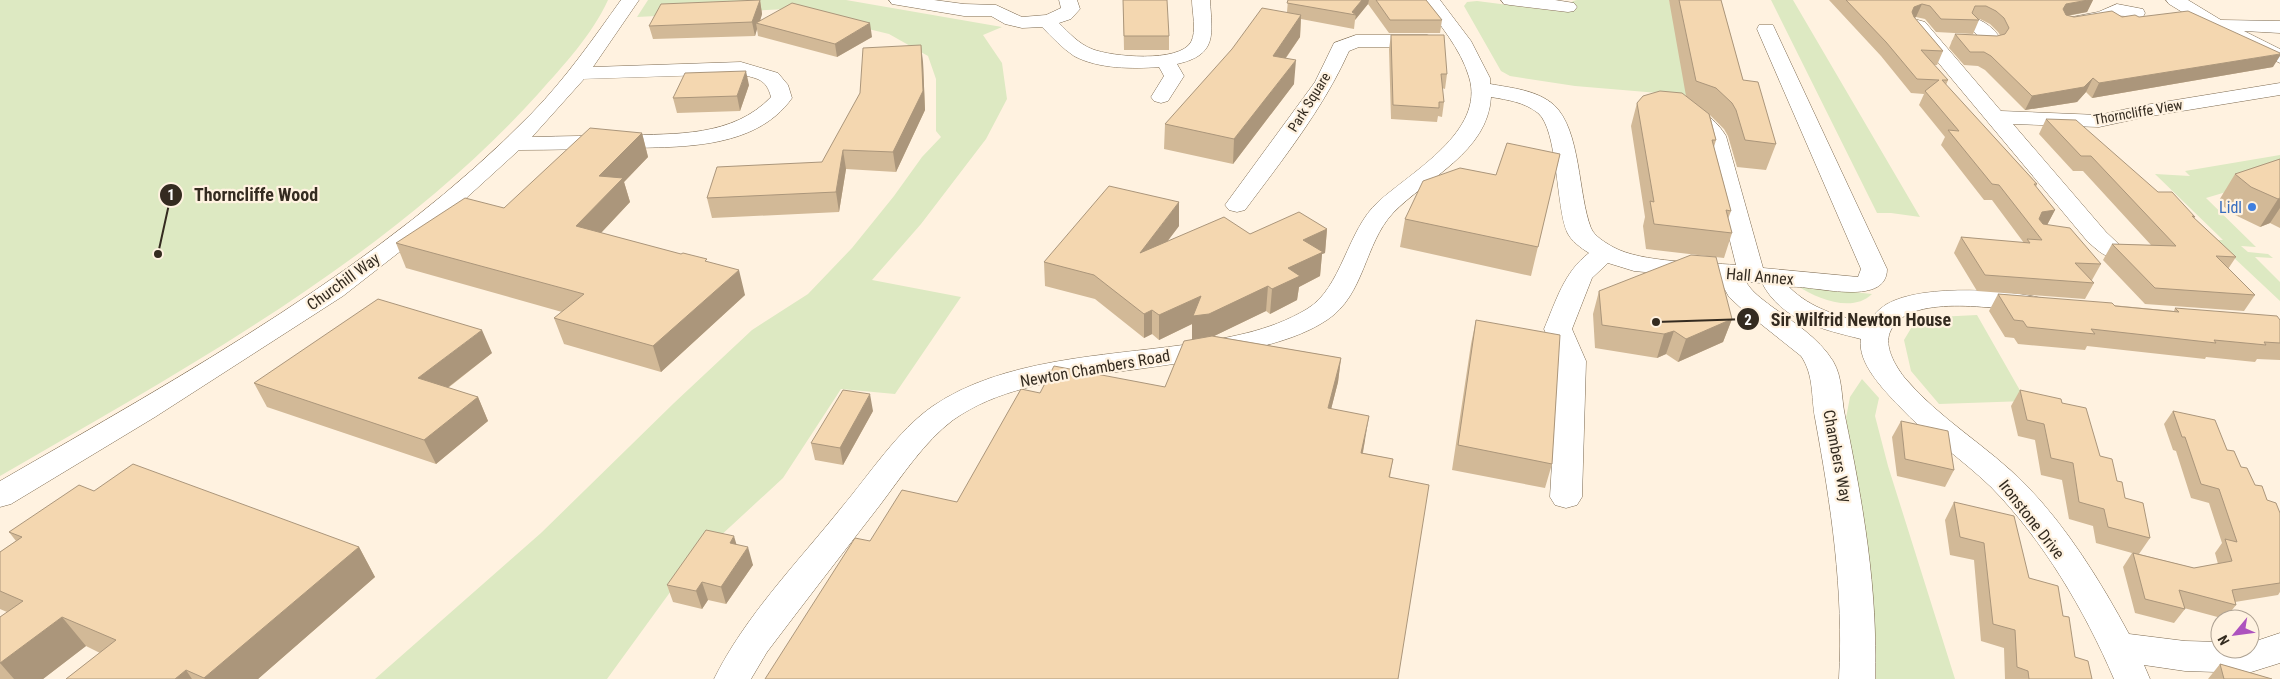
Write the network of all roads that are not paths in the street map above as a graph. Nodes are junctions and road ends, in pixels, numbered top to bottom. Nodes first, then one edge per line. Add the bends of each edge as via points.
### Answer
1 (630, 0) edge
2 (898, 0) edge
3 (1068, 0) edge
4 (1201, 0) edge
5 (1431, 0) edge
6 (1510, 0) edge
7 (2091, 0) edge
8 (2175, 0) edge
9 (998, 5) edge
10 (1568, 7) dead end
11 (2117, 10) junction
12 (2136, 14) edge
13 (1046, 21) junction
14 (2067, 23) edge
15 (1977, 25) edge
16 (2217, 25) junction
17 (2280, 27) edge
18 (1766, 29) dead end
19 (1461, 41) junction
20 (2280, 57) edge
21 (1164, 60) junction
22 (578, 73) junction
23 (1481, 89) junction
24 (2280, 89) edge
25 (1161, 97) dead end
26 (1688, 114) edge
27 (1995, 117) junction
28 (513, 144) junction
29 (1237, 205) dead end
30 (2063, 235) edge
31 (1605, 253) junction
32 (1751, 276) junction
33 (2055, 306) edge
34 (1875, 334) junction
35 (0, 496) edge
36 (1566, 497) dead end
37 (2118, 647) junction
38 (2280, 648) edge
39 (732, 679) edge
40 (1857, 679) edge
41 (2132, 679) edge

1 - 22 street, Churchill Way
2 - 9 street via 969,10
3 - 13 street via 1071,8 1067,13
4 - 21 street via 1200,44 1188,53
5 - 19 street, Newton Chambers Road
6 - 10 street
7 - 11 street
8 - 16 street
9 - 13 street via 1000,15 1016,21
11 - 12 street
11 - 14 street via 2103,17
13 - 21 street via 1080,50 1094,56 1132,62
15 - 27 street via 1990,42 1924,32
16 - 17 street
16 - 20 street
18 - 32 street, Hall Annex via 1874,268 1874,275 1867,283 1859,285
19 - 23 street, Newton Chambers Road via 1480,78
19 - 29 street, Park Square via 1356,41 1343,46 1296,127
21 - 25 street via 1174,76
22 - 28 street, Churchill Way
22 - 28 street via 740,68 771,78 778,85 782,98 759,121 713,136 685,140
23 - 31 street, Hall Annex via 1523,96 1546,110 1556,124 1579,231
23 - 39 street, Newton Chambers Road via 1478,112 1467,135 1436,166 1384,209 1362,242 1342,289 1318,314 1274,335 1227,347 1035,376 969,398 942,414 900,456 754,642
24 - 27 street, Thorncliffe View via 2099,121
26 - 32 street via 1709,126 1715,136
27 - 30 street via 2105,244
28 - 35 street, Churchill Way via 444,206 334,290
31 - 32 street, Hall Annex via 1634,263
31 - 36 street via 1578,278 1558,329 1572,361
32 - 34 street via 1802,310
32 - 40 street, Chambers Way via 1738,291 1811,350 1826,378 1828,407 1848,510 1859,632
33 - 34 street via 1921,300 1895,311 1882,321
34 - 37 street, Ironstone Drive via 1874,344 1885,372 1932,421 1979,458 2015,493 2075,575
37 - 38 street via 2185,656 2248,658
37 - 41 street, Ironstone Drive

